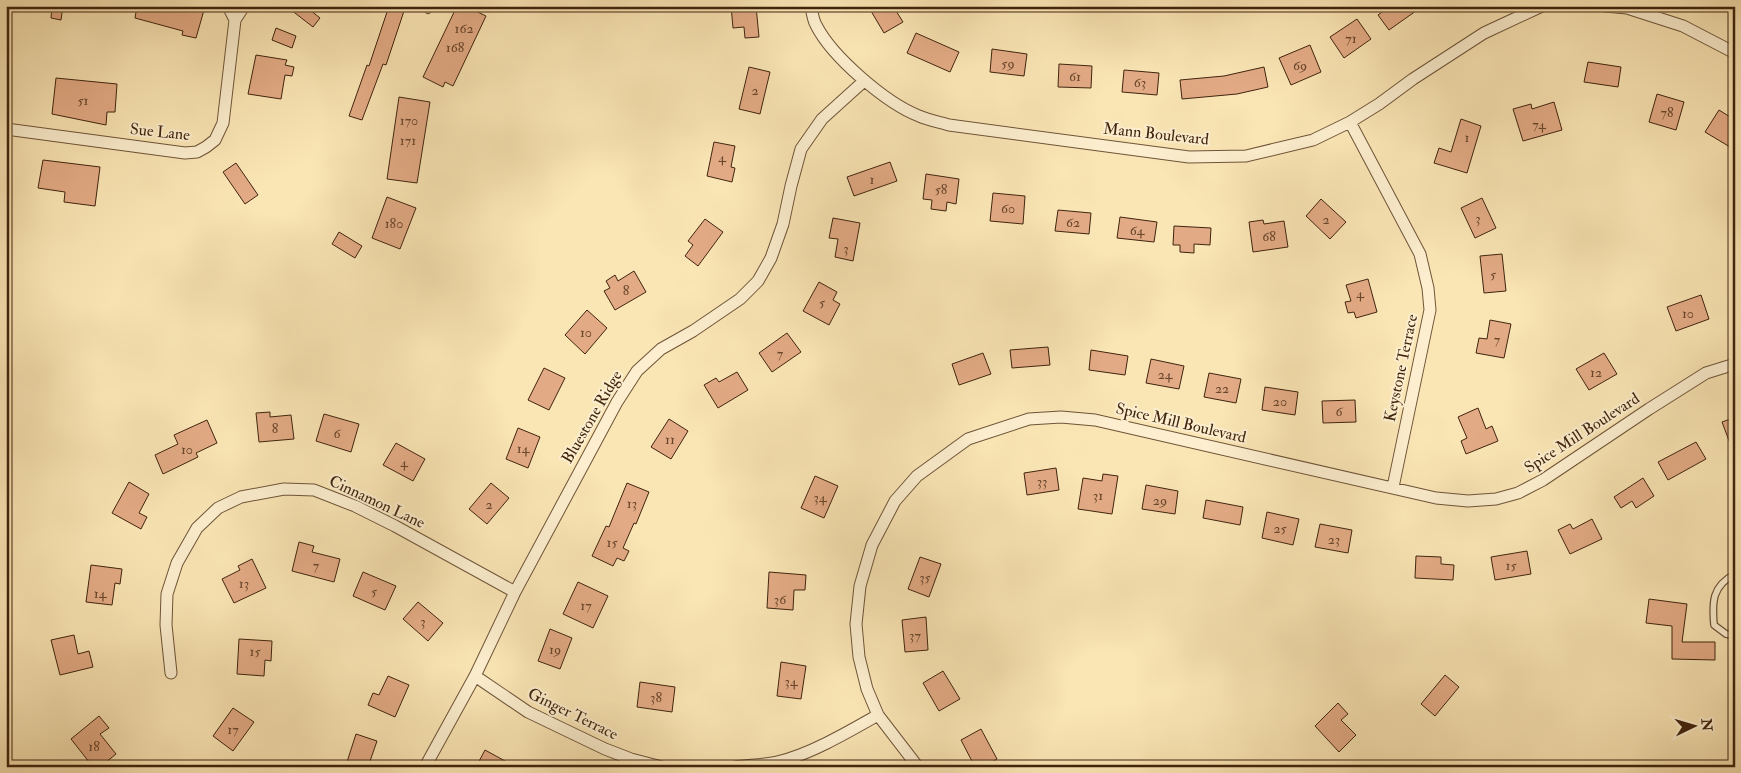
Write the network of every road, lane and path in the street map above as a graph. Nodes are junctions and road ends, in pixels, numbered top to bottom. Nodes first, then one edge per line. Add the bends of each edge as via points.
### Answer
1 (228, 6) edge
2 (244, 6) edge
3 (811, 6) edge
4 (1542, 6) edge
5 (1605, 6) edge
6 (235, 20) junction
7 (1735, 53) edge
8 (864, 81) junction
9 (1350, 122) junction
10 (6, 129) edge
11 (1735, 364) edge
12 (1393, 487) junction
13 (1735, 574) edge
14 (514, 592) junction
15 (1735, 636) edge
16 (171, 673) dead end
17 (475, 676) junction
18 (878, 715) junction
19 (425, 767) edge
20 (662, 767) edge
21 (736, 767) edge
22 (918, 767) edge

1 - 6 street
2 - 6 street
3 - 8 street, Mann Boulevard via 815,24 827,42
4 - 9 street, Mann Boulevard via 1484,33
5 - 7 street via 1628,8 1683,26
6 - 10 street, Sue Lane via 223,123 215,140 197,152 175,152
8 - 9 street, Mann Boulevard via 919,116 949,125 1190,157 1246,156 1313,140
8 - 14 street, Bluestone Ridge via 822,119 801,149 783,224 771,258 758,281 740,299 662,348 638,371 617,402
9 - 12 street, Keystone Terrace via 1420,254 1428,288 1430,310
11 - 12 street, Spice Mill Boulevard via 1706,374 1518,493 1468,501 1436,498
12 - 18 street, Spice Mill Boulevard via 1094,420 1061,417 1029,420 968,438 917,476 895,501 872,544 860,586 856,624 859,657
13 - 15 lane via 1716,590 1713,609 1714,625
14 - 16 street, Cinnamon Lane via 396,526 314,490 284,489 241,497 218,508 197,528 176,563 167,594 166,625
14 - 17 street, Bluestone Ridge
17 - 19 street, Bluestone Ridge
17 - 20 street, Ginger Terrace via 528,712 605,749
18 - 21 street via 842,736 798,755 778,762
18 - 22 street, Spice Mill Boulevard

